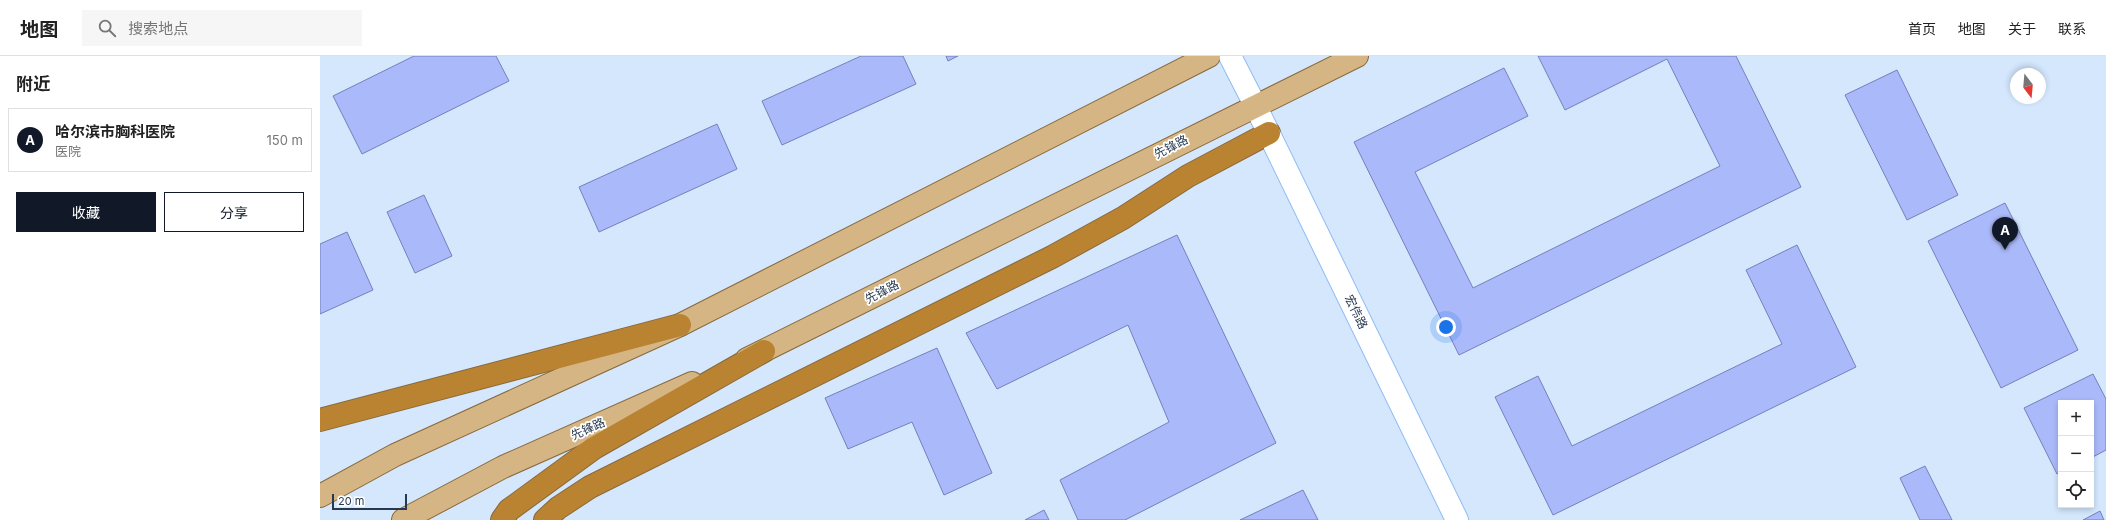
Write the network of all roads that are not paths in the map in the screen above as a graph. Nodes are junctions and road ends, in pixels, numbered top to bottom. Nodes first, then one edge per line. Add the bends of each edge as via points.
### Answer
1 (1208, 56) edge
2 (1230, 56) edge
3 (1357, 56) edge
4 (1256, 105) junction
5 (1269, 133) junction
6 (680, 325) junction
7 (764, 351) junction
8 (320, 420) edge
9 (320, 496) edge
10 (402, 520) edge
11 (502, 520) edge
12 (545, 520) edge
13 (1457, 520) edge

1 - 6 main road
2 - 4 main road, 宏伟路
3 - 4 main road, 先锋路
4 - 5 main road, 宏伟路
4 - 7 main road, 先锋路
5 - 12 highway via 1188,176 1123,218 1052,257 590,486
5 - 13 main road, 宏伟路
6 - 8 highway
6 - 9 main road via 396,455
7 - 10 main road, 先锋路 via 503,467
7 - 11 highway via 594,448 510,510

